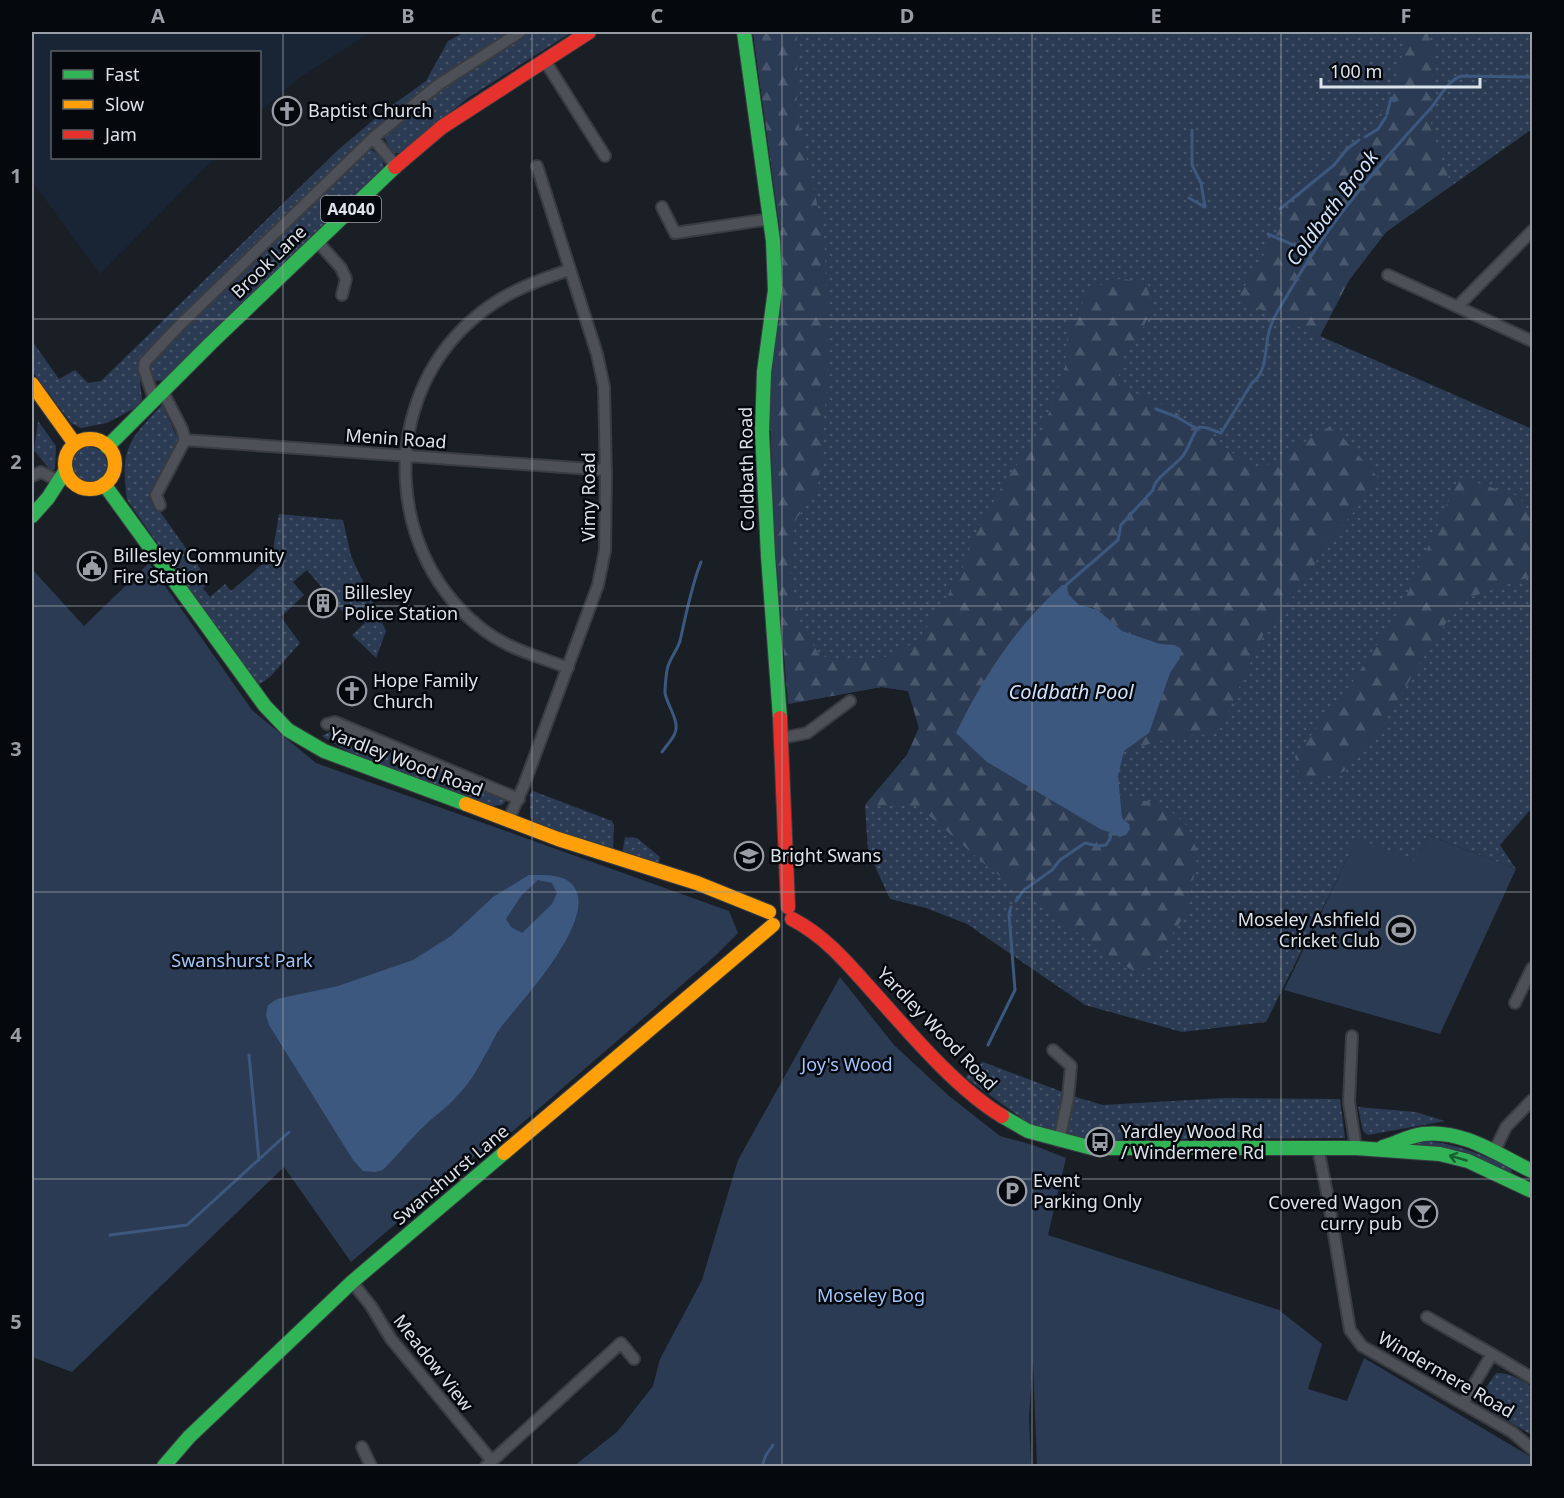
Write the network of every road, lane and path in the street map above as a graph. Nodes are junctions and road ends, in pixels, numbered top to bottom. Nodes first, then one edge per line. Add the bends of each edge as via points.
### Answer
1 (520, 32) edge
2 (589, 32) edge
3 (744, 32) edge
4 (545, 61) junction
5 (373, 138) junction
6 (605, 156) dead end
7 (396, 166) junction
8 (537, 166) dead end
9 (662, 207) dead end
10 (770, 219) junction
11 (1533, 231) edge
12 (317, 241) junction
13 (569, 270) junction
14 (1388, 275) dead end
15 (342, 295) dead end
16 (1458, 306) junction
17 (1533, 341) edge
18 (32, 384) edge
19 (159, 395) junction
20 (185, 440) junction
21 (75, 444) junction
22 (107, 447) junction
23 (405, 456) junction
24 (605, 470) junction
25 (62, 475) junction
26 (32, 476) edge
27 (104, 484) junction
28 (80, 487) junction
29 (48, 498) junction
30 (160, 505) dead end
31 (32, 516) edge
32 (568, 668) junction
33 (849, 701) dead end
34 (327, 724) dead end
35 (782, 738) junction
36 (519, 799) junction
37 (508, 821) junction
38 (790, 913) junction
39 (771, 919) junction
40 (1533, 969) edge
41 (1515, 1003) dead end
42 (1352, 1036) dead end
43 (1053, 1050) dead end
44 (1533, 1100) edge
45 (1059, 1140) junction
46 (1318, 1148) junction
47 (1356, 1148) junction
48 (1377, 1149) junction
49 (1494, 1152) junction
50 (1518, 1165) junction
51 (1533, 1171) edge
52 (1511, 1182) junction
53 (1533, 1191) edge
54 (352, 1282) junction
55 (1427, 1317) dead end
56 (1492, 1354) junction
57 (634, 1359) dead end
58 (1533, 1378) edge
59 (1462, 1403) junction
60 (362, 1448) dead end
61 (1533, 1449) edge
62 (489, 1464) edge
63 (164, 1467) edge
64 (371, 1467) edge

1 - 5 street, Brook Lane via 438,85
2 - 4 main road, Brook Lane / A4040
3 - 10 main road, Coldbath Road
4 - 6 street
4 - 7 main road, Brook Lane / A4040 via 442,127
5 - 7 street
5 - 19 street, Brook Lane via 145,362 144,369
7 - 12 main road, Brook Lane / A4040
8 - 13 street, Vimy Road
9 - 10 street via 675,233
10 - 35 main road, Coldbath Road via 775,290 764,372 762,432
11 - 16 street
12 - 15 street via 341,268 346,279
12 - 19 main road, Brook Lane / A4040
13 - 23 street via 528,284 498,301 450,343 420,392
13 - 24 street, Vimy Road via 604,387
14 - 16 street
16 - 17 street
18 - 21 main road
19 - 20 street
19 - 22 main road, Brook Lane / A4040
20 - 23 street, Menin Road
20 - 30 street via 156,495
21 - 22 main road via 92,440
21 - 25 main road
22 - 27 main road via 115,466
23 - 24 street, Menin Road
23 - 32 street via 407,499 416,536 451,598 467,616 502,642
24 - 32 street, Vimy Road via 605,550 598,585
25 - 26 street via 41,472
25 - 28 main road
25 - 29 main road
27 - 28 main road via 93,489
27 - 37 main road, Yardley Wood Road via 265,706 288,730 324,751
28 - 29 main road
29 - 31 main road
32 - 36 street, Vimy Road
33 - 35 street via 807,734
34 - 36 street, Yardley Wood Road via 335,722
35 - 38 main road, Coldbath Road
36 - 37 street, Vimy Road
37 - 39 main road, Yardley Wood Road via 697,883
38 - 39 main road via 778,904
38 - 39 main road via 785,927
38 - 45 main road, Yardley Wood Road via 833,947 935,1058 989,1108 1028,1131
39 - 54 main road, Swanshurst Lane
40 - 41 street
42 - 47 street via 1349,1102
43 - 45 street via 1071,1066
44 - 49 street via 1506,1127
45 - 46 main road, Yardley Wood Road via 1092,1148
46 - 47 main road, Yardley Wood Road
46 - 59 street, Windermere Road via 1350,1330 1362,1346
47 - 48 main road, Yardley Wood Road
48 - 49 main road, Yardley Wood Road via 1422,1134 1441,1133 1460,1135
52 -> 48 main road, Yardley Wood Road via 1450,1156
49 - 50 main road, Yardley Wood Road
50 - 51 main road, Yardley Wood Road
50 - 52 main road
52 - 53 main road, Yardley Wood Road
54 - 62 street, Meadow View via 391,1339
54 - 63 main road, Swanshurst Lane via 189,1437
55 - 56 street
56 - 58 street
56 - 59 street
57 - 62 street, Meadow View via 621,1343
59 - 61 street, Windermere Road
60 - 64 street

